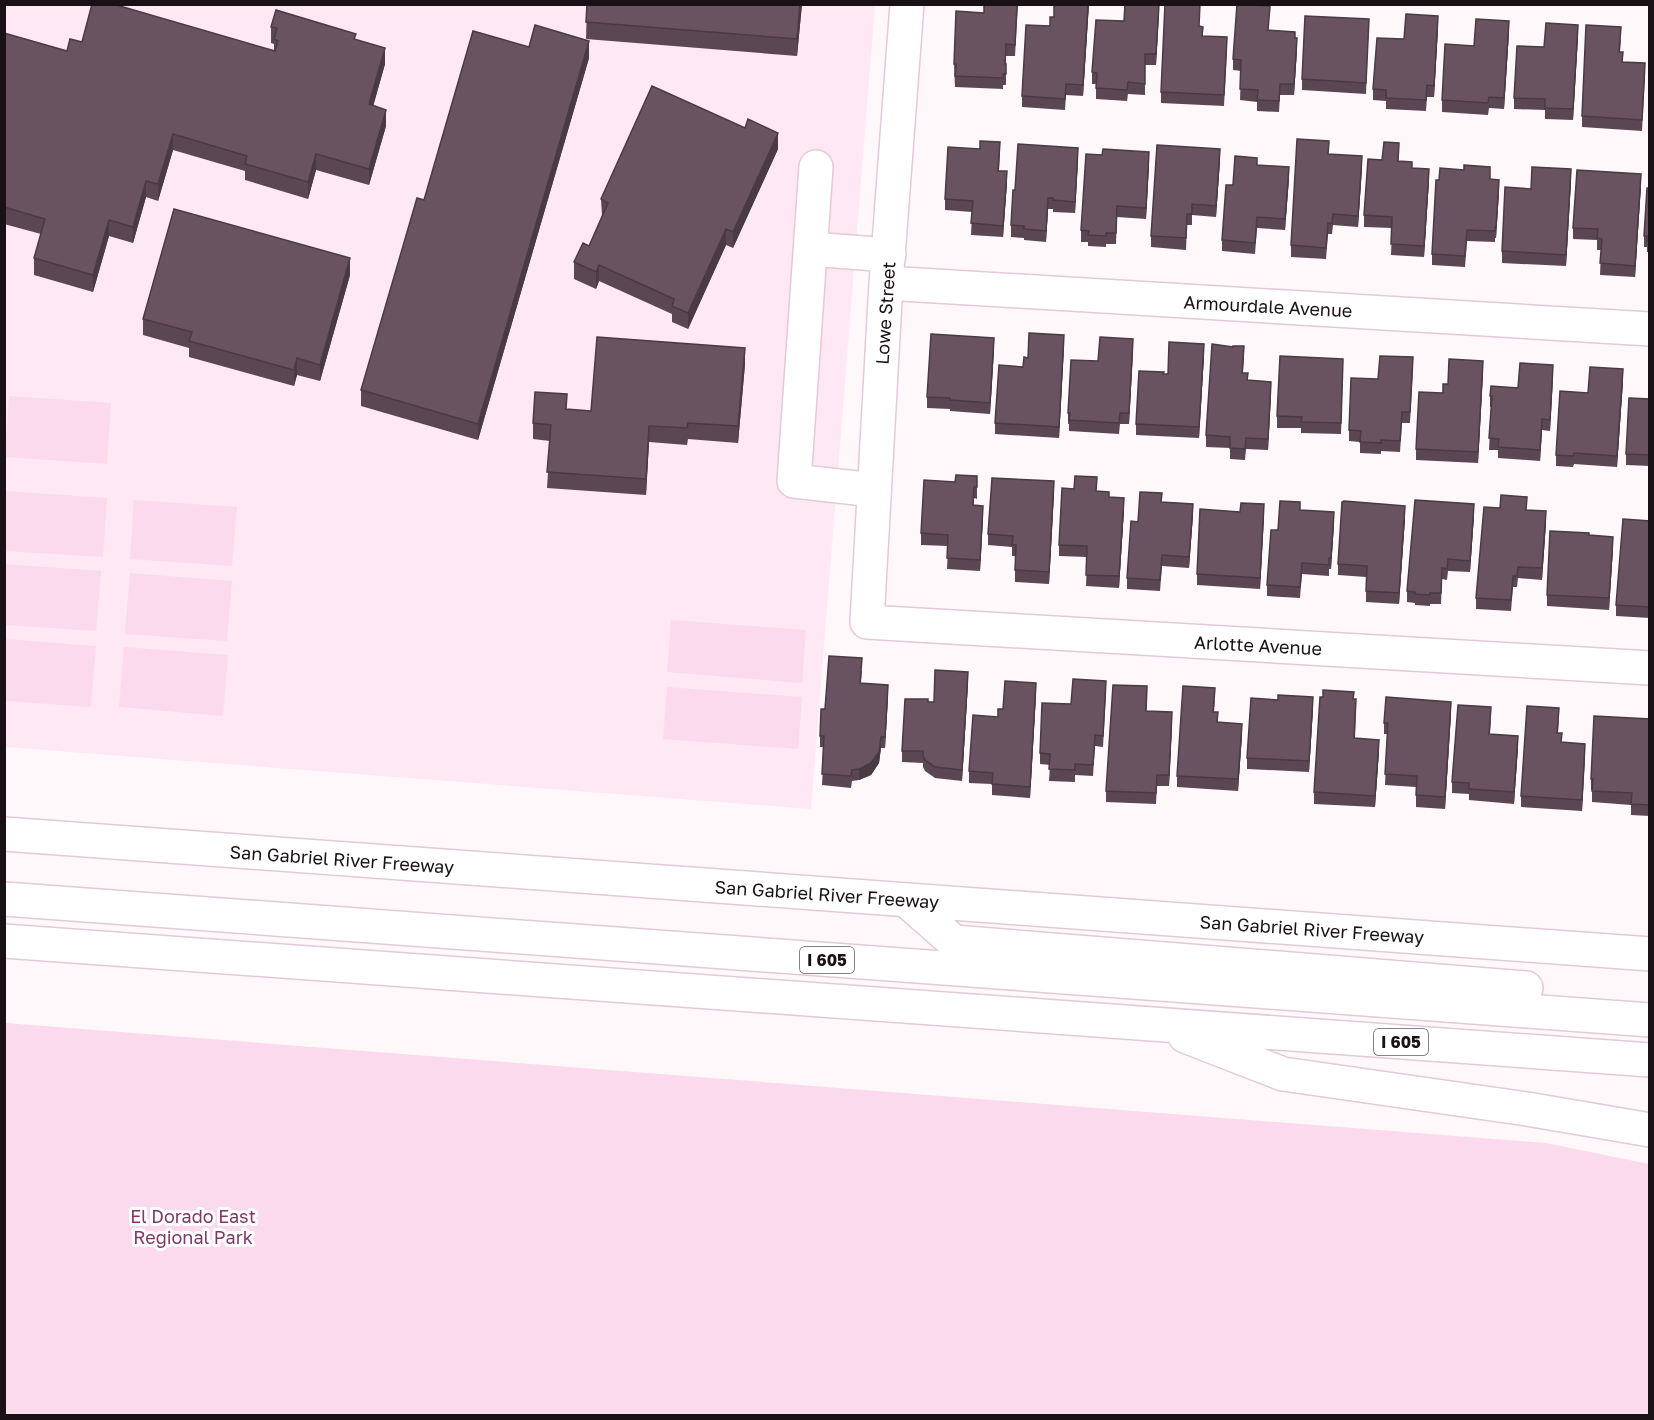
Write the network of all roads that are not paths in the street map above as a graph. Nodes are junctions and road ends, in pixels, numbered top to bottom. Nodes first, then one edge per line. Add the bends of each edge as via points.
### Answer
1 (907, 4) edge
2 (816, 167) dead end
3 (811, 249) junction
4 (888, 269) junction
5 (1650, 329) edge
6 (874, 490) junction
7 (867, 622) joint
8 (1650, 668) edge
9 (4, 834) edge
10 (4, 899) edge
11 (906, 900) junction
12 (4, 941) edge
13 (1650, 954) edge
14 (1650, 997) edge
15 (1650, 1020) edge
16 (1152, 1023) junction
17 (1650, 1060) edge
18 (1650, 1130) edge

1 - 4 main road, Lowe Street
2 - 3 main road
3 - 4 main road, Armourdale Avenue
3 - 6 main road via 794,481
4 - 5 main road, Armourdale Avenue
4 - 6 main road, Lowe Street
6 - 7 main road, Lowe Street
7 - 8 main road, Arlotte Avenue
9 - 11 main road, San Gabriel River Freeway
10 - 15 main road, I 605
11 - 13 main road, San Gabriel River Freeway
11 - 14 main road via 954,942
12 - 16 main road, I 605
16 - 17 main road, I 605
16 - 18 main road via 1283,1074

